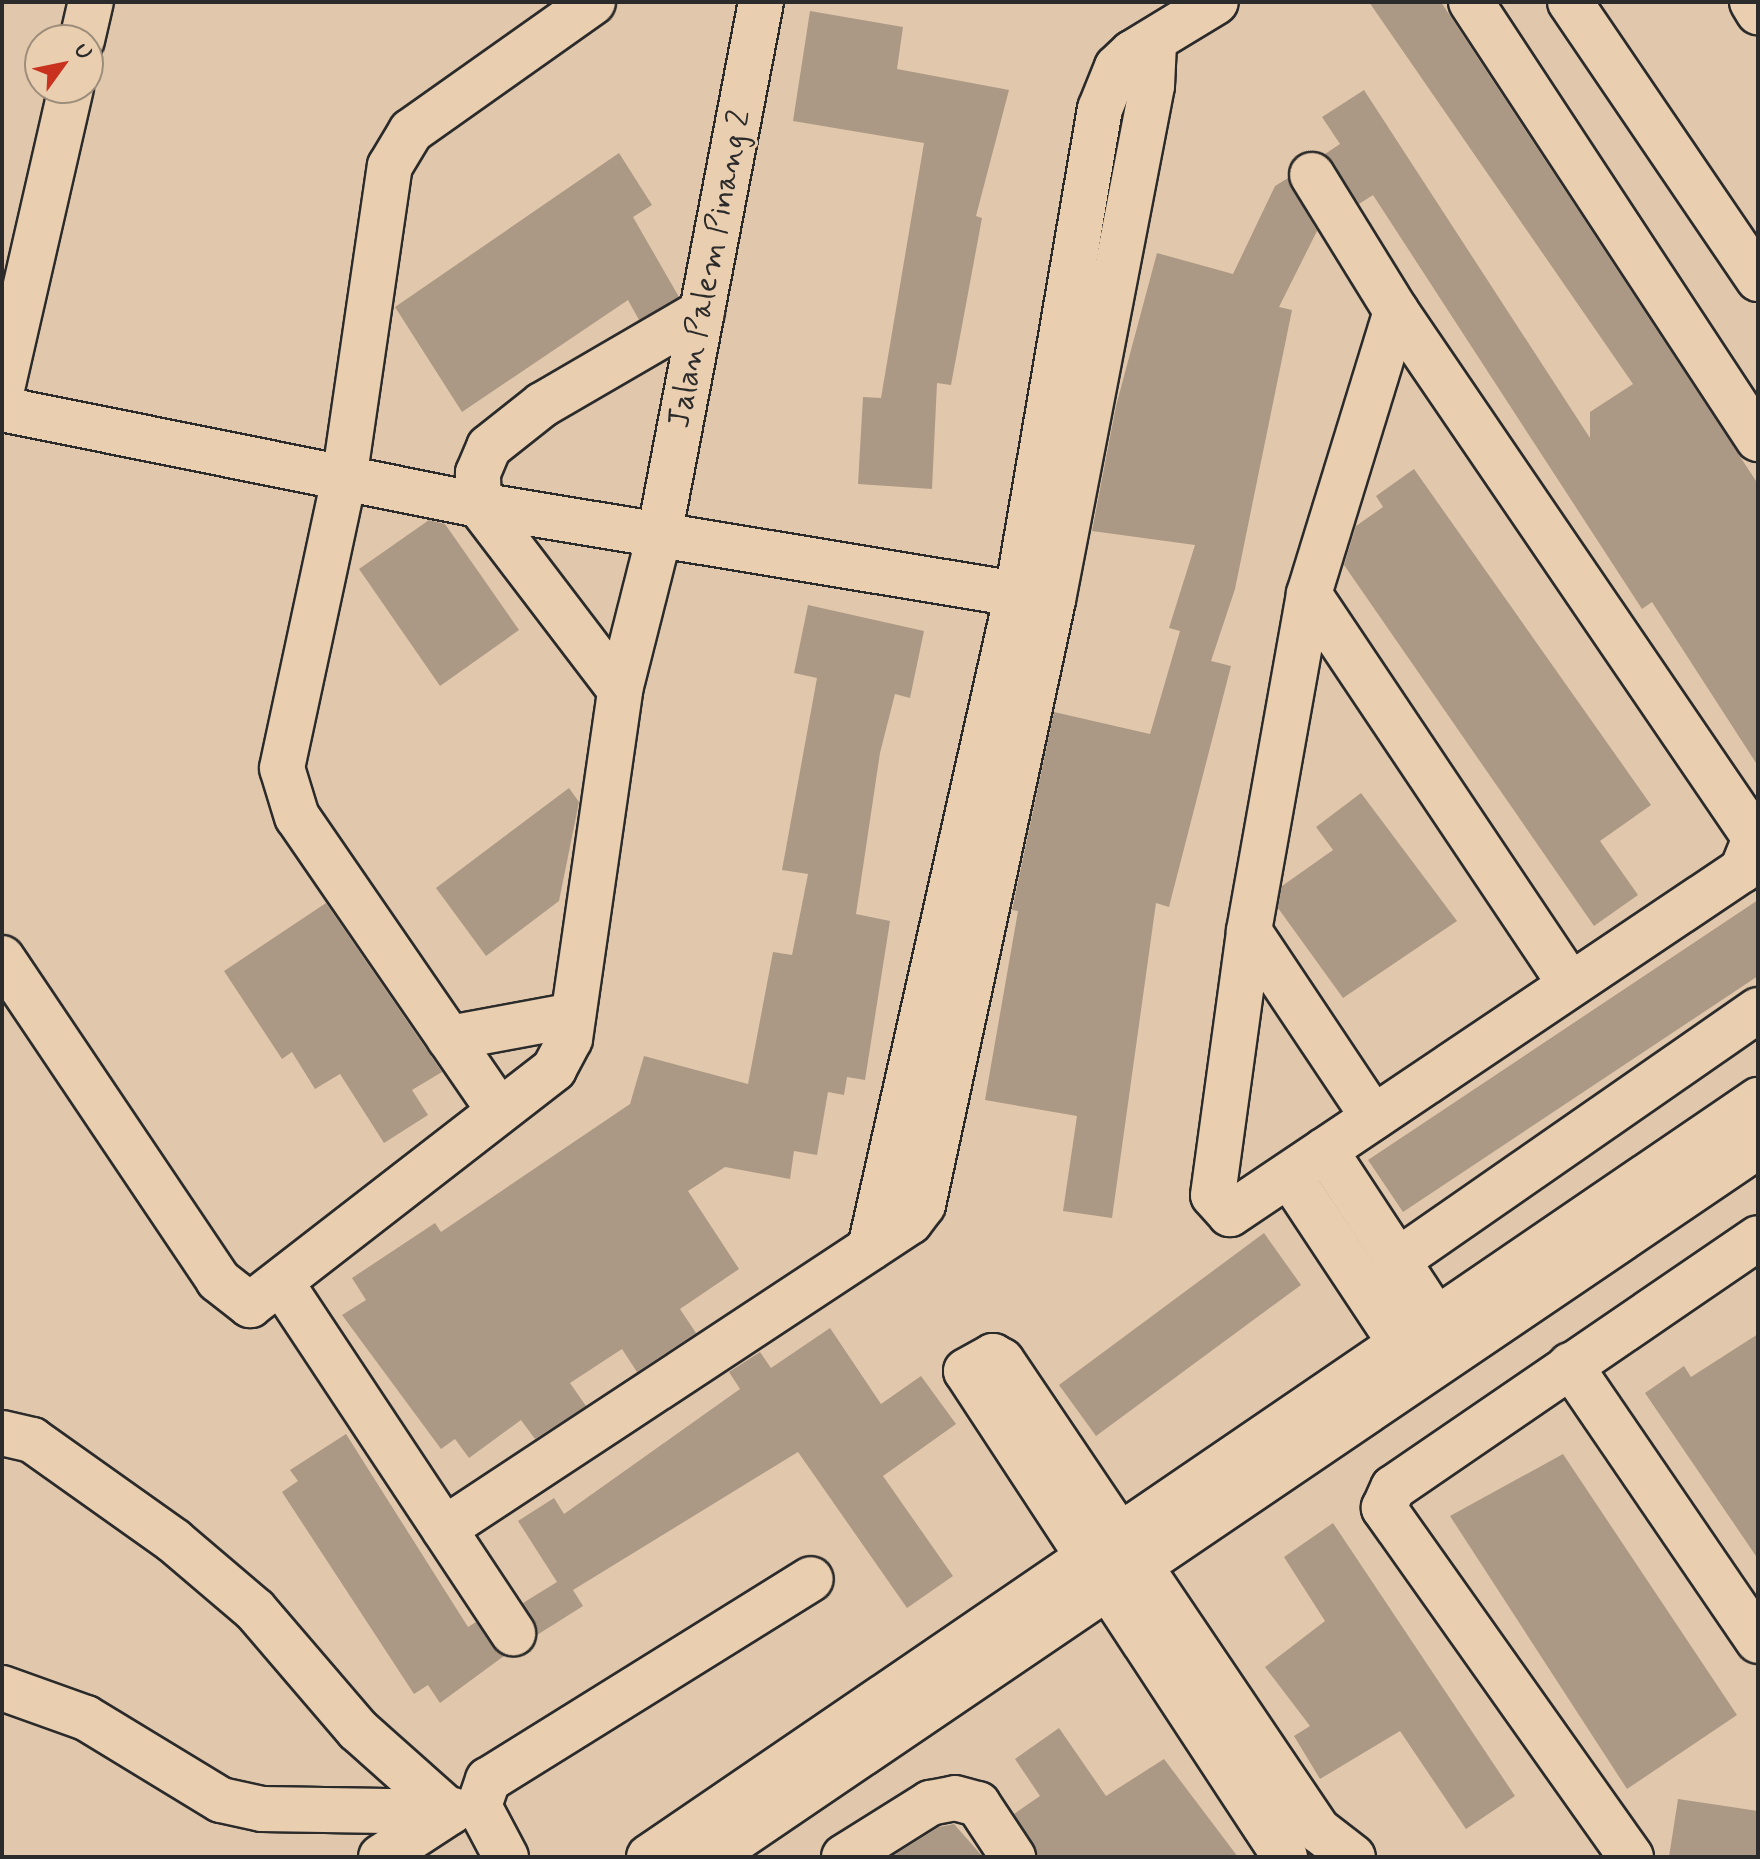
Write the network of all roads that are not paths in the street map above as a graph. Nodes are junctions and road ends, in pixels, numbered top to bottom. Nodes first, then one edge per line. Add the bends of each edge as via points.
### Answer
1 (91, 2) edge
2 (593, 2) edge
3 (761, 2) edge
4 (1471, 2) edge
5 (1570, 2) edge
6 (1752, 2) edge
7 (1197, 7) edge
8 (1758, 12) edge
9 (86, 24) edge
10 (67, 104) edge
11 (1312, 175) dead end
12 (1758, 279) edge
13 (1396, 311) junction
14 (702, 312) junction
15 (2, 389) edge
16 (2, 409) edge
17 (1758, 439) edge
18 (345, 473) junction
19 (479, 505) junction
20 (659, 536) junction
21 (1309, 594) junction
22 (1035, 597) junction
23 (620, 690) junction
24 (1249, 931) junction
25 (2, 958) edge
26 (1569, 983) junction
27 (1758, 1010) edge
28 (573, 1015) junction
29 (449, 1038) junction
30 (1758, 1100) edge
31 (498, 1109) junction
32 (1373, 1117) junction
33 (1758, 1146) edge
34 (1325, 1150) junction
35 (1289, 1175) junction
36 (1659, 1190) junction
37 (1758, 1238) edge
38 (1397, 1261) junction
39 (282, 1284) junction
40 (1447, 1336) junction
41 (1411, 1361) junction
42 (1570, 1365) junction
43 (2, 1433) edge
44 (444, 1529) junction
45 (1112, 1564) junction
46 (811, 1579) dead end
47 (513, 1633) dead end
48 (1758, 1641) edge
49 (2, 1688) edge
50 (1221, 1721) junction
51 (464, 1802) junction
52 (381, 1857) edge
53 (506, 1857) edge
54 (649, 1857) edge
55 (710, 1857) edge
56 (844, 1857) edge
57 (1013, 1857) edge
58 (1285, 1857) edge
59 (1353, 1857) edge
60 (1631, 1857) edge

1 - 9 street
2 - 18 street via 411,131 398,148
3 - 14 street, Jalan Palem Pinang 2
4 - 17 street
5 - 12 street
6 - 8 street
7 - 22 street via 1117,67 1100,109
10 - 15 street
11 - 13 street
13 - 21 street
13 - 26 street via 1755,838 1742,870
14 - 19 street via 542,405 489,447 478,473
14 - 20 street, Jalan Palem Pinang 2
16 - 18 street
18 - 19 street
18 - 29 street via 282,768 286,795
19 - 20 street
19 - 23 street
20 - 22 street
20 - 23 street, Jalan Palem Pinang 2
21 - 24 street
21 - 26 street
22 - 44 street via 870,1248
23 - 28 street, Jalan Palem Pinang 2
24 - 32 street
24 - 35 street via 1213,1195 1222,1209 1240,1212
25 - 39 street, Jalan Palem Pinang 2 via 218,1280 250,1305
26 - 32 street
27 - 38 street
28 - 29 street
28 - 31 street, Jalan Palem Pinang 2 via 554,1069
29 - 31 street
30 - 36 street
31 - 39 street, Jalan Palem Pinang 2
32 - 34 street
33 - 36 street
34 - 35 street
34 - 38 street
35 - 41 street
36 - 40 street
37 - 42 street
38 - 40 street
39 - 44 street
40 - 41 street
41 - 45 street
42 - 48 street
42 - 60 street via 1393,1488 1384,1508
43 - 51 street via 32,1440 209,1570 255,1610 358,1730
44 - 47 street
45 - 50 street
45 - 54 street
45 - 55 street
46 - 51 street via 488,1780
49 - 51 street via 86,1718 221,1800 262,1809
50 - 58 street
50 - 59 street via 1318,1830
51 - 52 street
51 - 53 street
56 - 57 street via 930,1803 955,1798 978,1804

